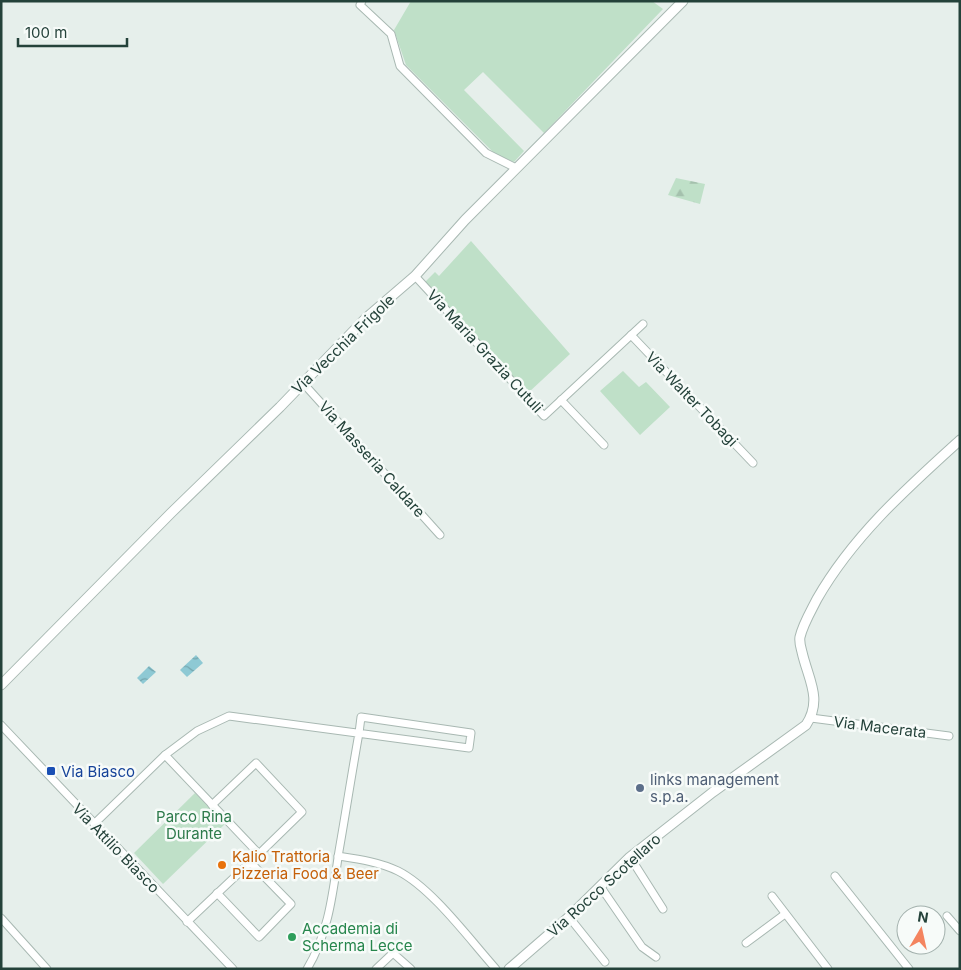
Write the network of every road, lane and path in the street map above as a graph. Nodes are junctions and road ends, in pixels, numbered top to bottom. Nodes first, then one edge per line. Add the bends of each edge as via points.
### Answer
1 (362, 1) edge
2 (683, 1) edge
3 (516, 168) junction
4 (415, 276) junction
5 (643, 324) dead end
6 (631, 335) junction
7 (303, 383) junction
8 (560, 400) junction
9 (960, 440) edge
10 (604, 445) dead end
11 (753, 463) dead end
12 (440, 535) dead end
13 (1, 684) edge
14 (811, 718) junction
15 (1, 726) edge
16 (358, 733) junction
17 (949, 736) dead end
18 (166, 755) junction
19 (212, 805) junction
20 (94, 824) junction
21 (258, 854) junction
22 (338, 856) junction
23 (630, 857) junction
24 (250, 862) junction
25 (835, 876) dead end
26 (600, 886) junction
27 (217, 894) junction
28 (772, 896) dead end
29 (663, 909) dead end
30 (785, 914) junction
31 (947, 916) dead end
32 (569, 917) junction
33 (1, 918) edge
34 (187, 922) junction
35 (960, 931) edge
36 (746, 943) dead end
37 (656, 957) dead end
38 (605, 962) dead end
39 (47, 969) edge
40 (233, 969) edge
41 (307, 969) edge
42 (376, 969) edge
43 (411, 969) edge
44 (496, 969) edge
45 (509, 969) edge
46 (828, 969) edge
47 (909, 969) edge

1 - 3 street via 360,5 390,34 400,66 486,153
2 - 3 street, Via Vecchia Frigole
3 - 4 street, Via Vecchia Frigole
4 - 7 street, Via Vecchia Frigole via 365,319
4 - 8 street, Via Maria Grazia Cutuli via 544,416
5 - 6 street, Via Maria Grazia Cutuli
6 - 8 street, Via Maria Grazia Cutuli
6 - 11 street, Via Walter Tobagi
7 - 12 street, Via Masseria Caldare
7 - 13 street, Via Vecchia Frigole
8 - 10 street
9 - 14 street via 865,532 827,582 809,614 800,639 815,696
14 - 17 street, Via Macerata
14 - 23 street, Via Rocco Scotellaro via 806,725
15 - 20 street, Via Attilio Biasco
16 - 16 street via 469,748 471,733 361,717
16 - 18 street via 228,716 196,731
16 - 22 street
18 - 19 street
18 - 20 street
19 - 21 street
19 - 21 street via 256,763 296,805 302,812
20 - 34 street, Via Attilio Biasco
21 - 24 street
22 - 41 street via 323,936
22 - 44 street via 380,864 416,883
23 - 26 street, Via Rocco Scotellaro
23 - 29 street
24 - 27 street
24 - 27 street via 291,904 259,937
25 - 47 street
26 - 32 street, Via Rocco Scotellaro
26 - 37 street via 642,947
27 - 34 street
28 - 30 street
30 - 36 street
30 - 46 street
31 - 35 street
32 - 38 street
32 - 45 street, Via Rocco Scotellaro
33 - 39 street
34 - 40 street, Via Attilio Biasco
42 - 43 street via 393,953

